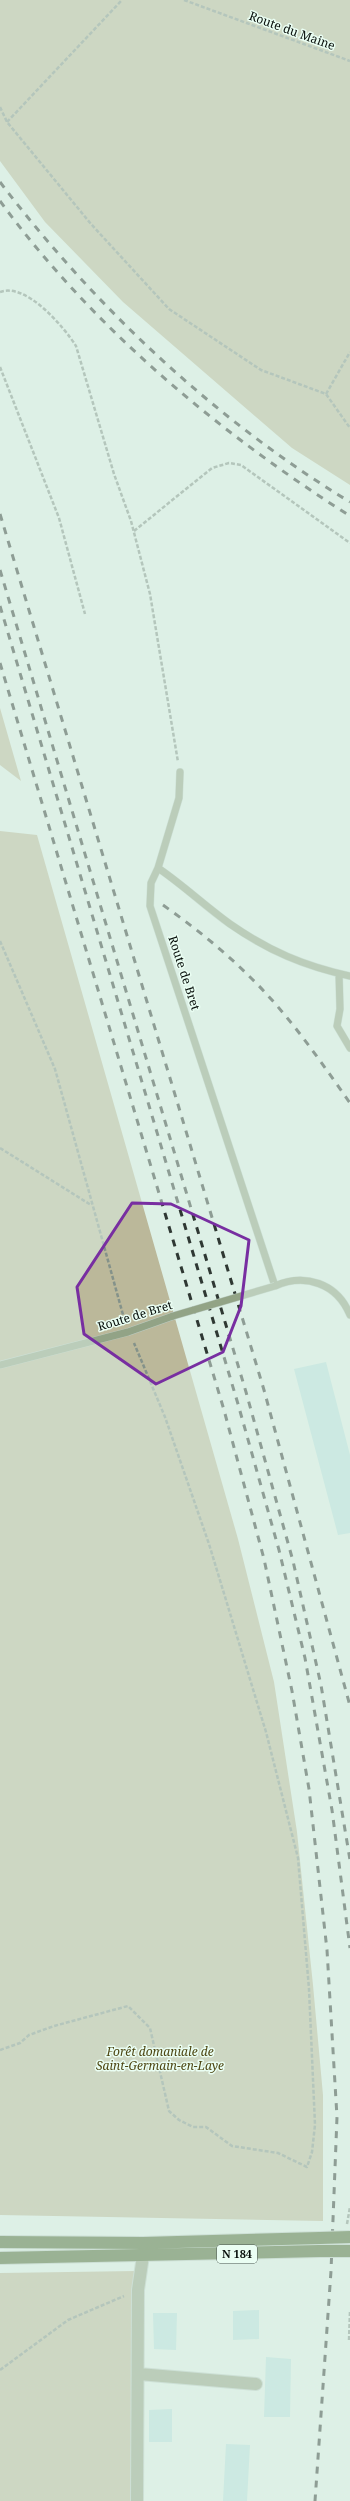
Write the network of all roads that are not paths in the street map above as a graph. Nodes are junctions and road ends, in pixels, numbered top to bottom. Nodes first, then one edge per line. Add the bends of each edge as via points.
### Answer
1 (180, 772) road end
2 (158, 868) junction
3 (339, 974) junction
4 (350, 976) edge
5 (350, 1048) edge
6 (275, 1286) junction
7 (350, 1315) edge
8 (0, 1365) edge
9 (350, 2237) edge
10 (0, 2242) edge
11 (143, 2243) junction
12 (350, 2251) edge
13 (143, 2256) junction
14 (0, 2258) edge
15 (139, 2374) junction
16 (256, 2384) dead end
17 (137, 2501) edge

1 - 2 lane, Route de Bret via 179,798
2 - 3 lane via 185,886 229,923 265,946 293,961
2 - 6 lane, Route de Bret via 151,883 150,906
3 - 4 lane
3 - 5 lane via 340,1008 337,1026
6 - 7 lane, Route de Bret via 289,1280 311,1280 330,1289 346,1306
6 - 8 lane, Route de Bret, bridge via 128,1332
9 - 11 main road, N 184, bridge
10 - 11 main road, N 184
11 - 13 main road
12 - 13 main road, N 184, bridge
13 - 14 main road, N 184
13 - 15 street via 138,2290
15 - 16 street
15 - 17 street

